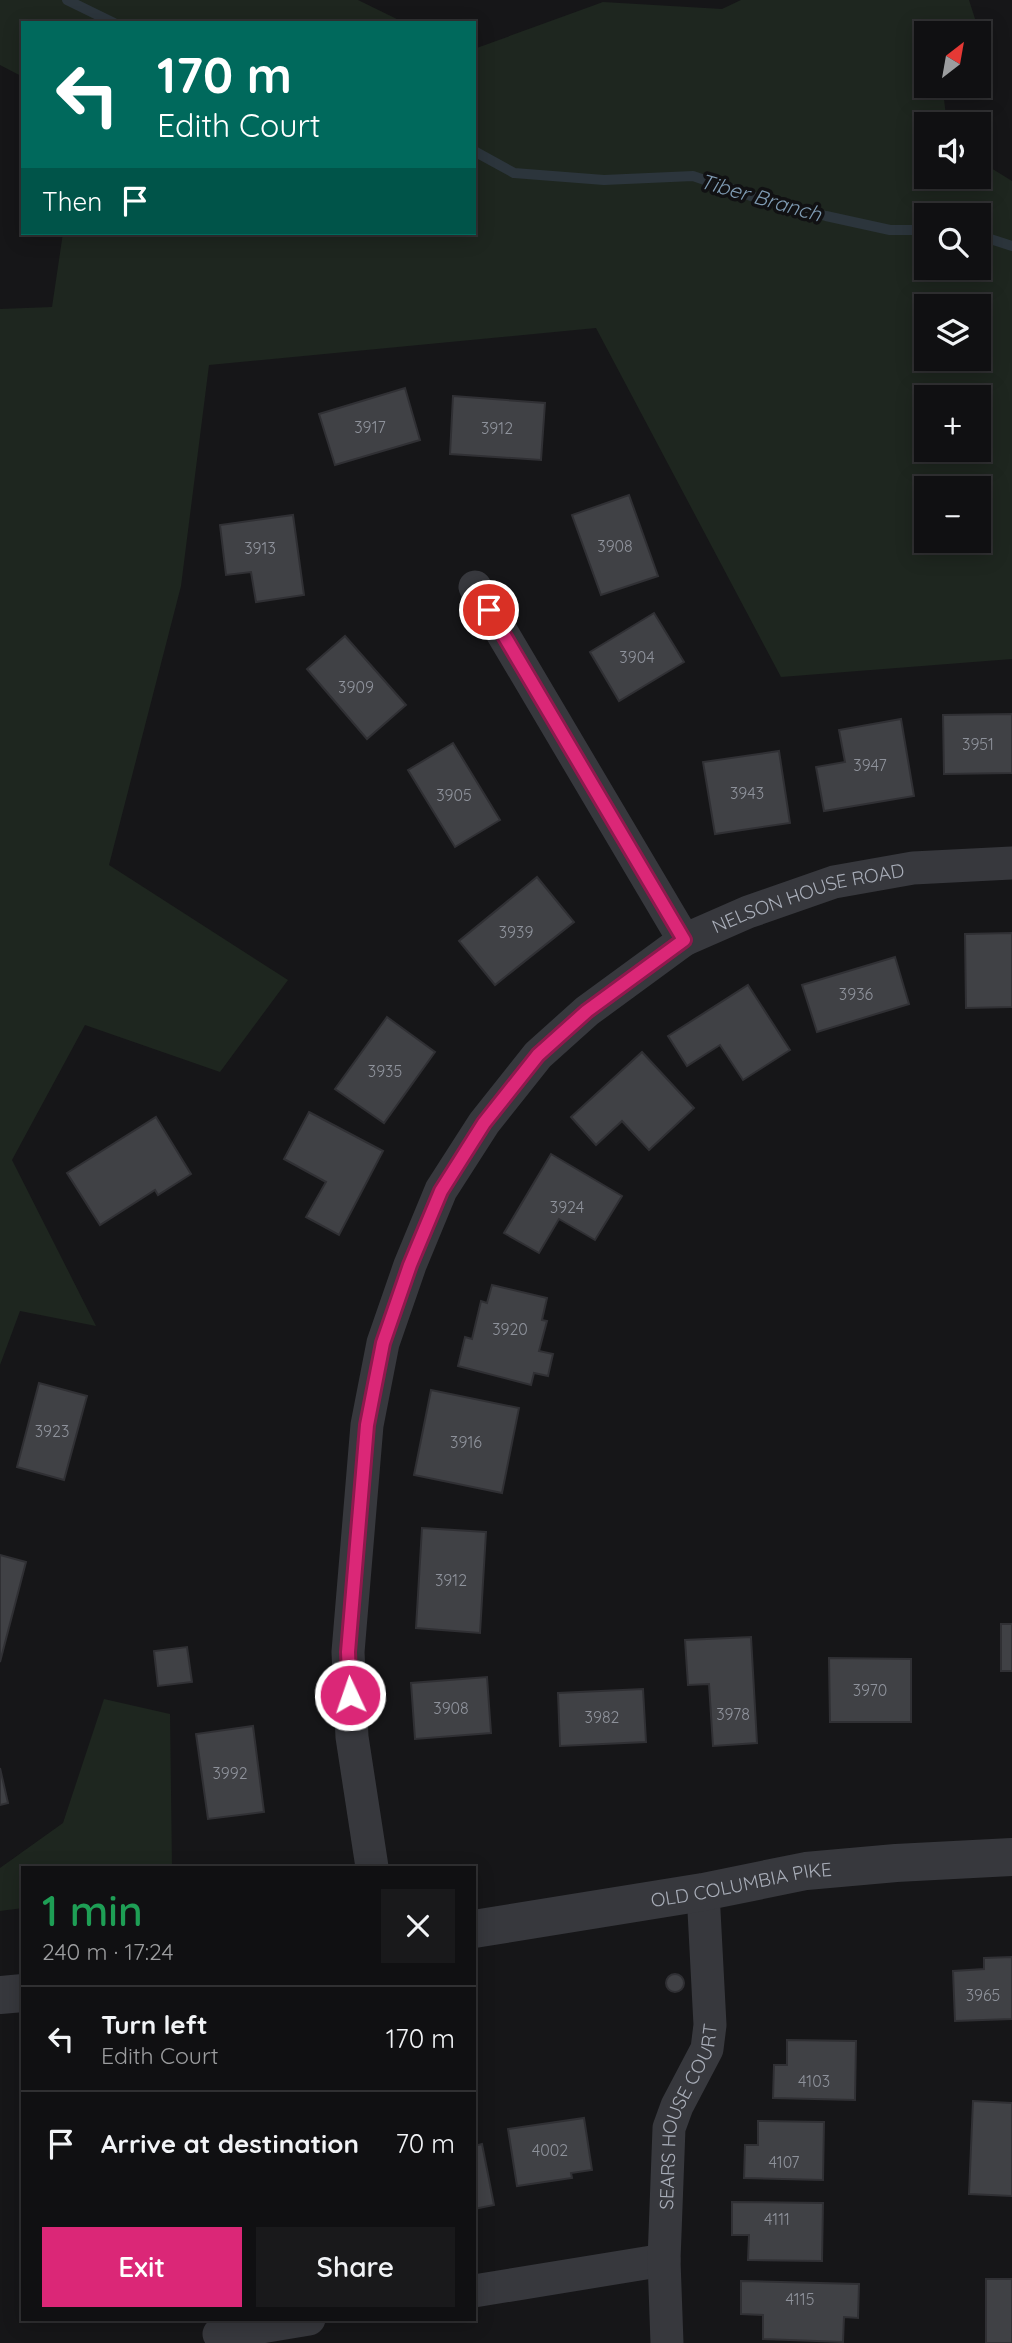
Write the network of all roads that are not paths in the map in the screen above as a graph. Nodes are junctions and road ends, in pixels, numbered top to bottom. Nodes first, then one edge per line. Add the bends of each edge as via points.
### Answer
1 (475, 587) dead end
2 (1012, 863) edge
3 (684, 940) junction
4 (1012, 1857) edge
5 (372, 1866) edge
6 (703, 1892) junction
7 (476, 1929) edge
8 (21, 1993) edge
9 (0, 1995) edge
10 (664, 2260) junction
11 (476, 2291) edge
12 (297, 2321) edge
13 (219, 2334) dead end
14 (667, 2343) edge

1 - 3 street
2 - 3 street, NELSON HOUSE ROAD via 913,868 834,882
3 - 5 street, NELSON HOUSE ROAD via 587,1011 538,1055 484,1123 441,1191 383,1343 367,1425 348,1652 352,1737
4 - 6 street, OLD COLUMBIA PIKE via 806,1871
6 - 7 street, OLD COLUMBIA PIKE
6 - 10 street, SEARS HOUSE COURT via 710,2025 706,2049 669,2128
8 - 9 street
10 - 11 street
10 - 14 street, SEARS HOUSE COURT
12 - 13 street

